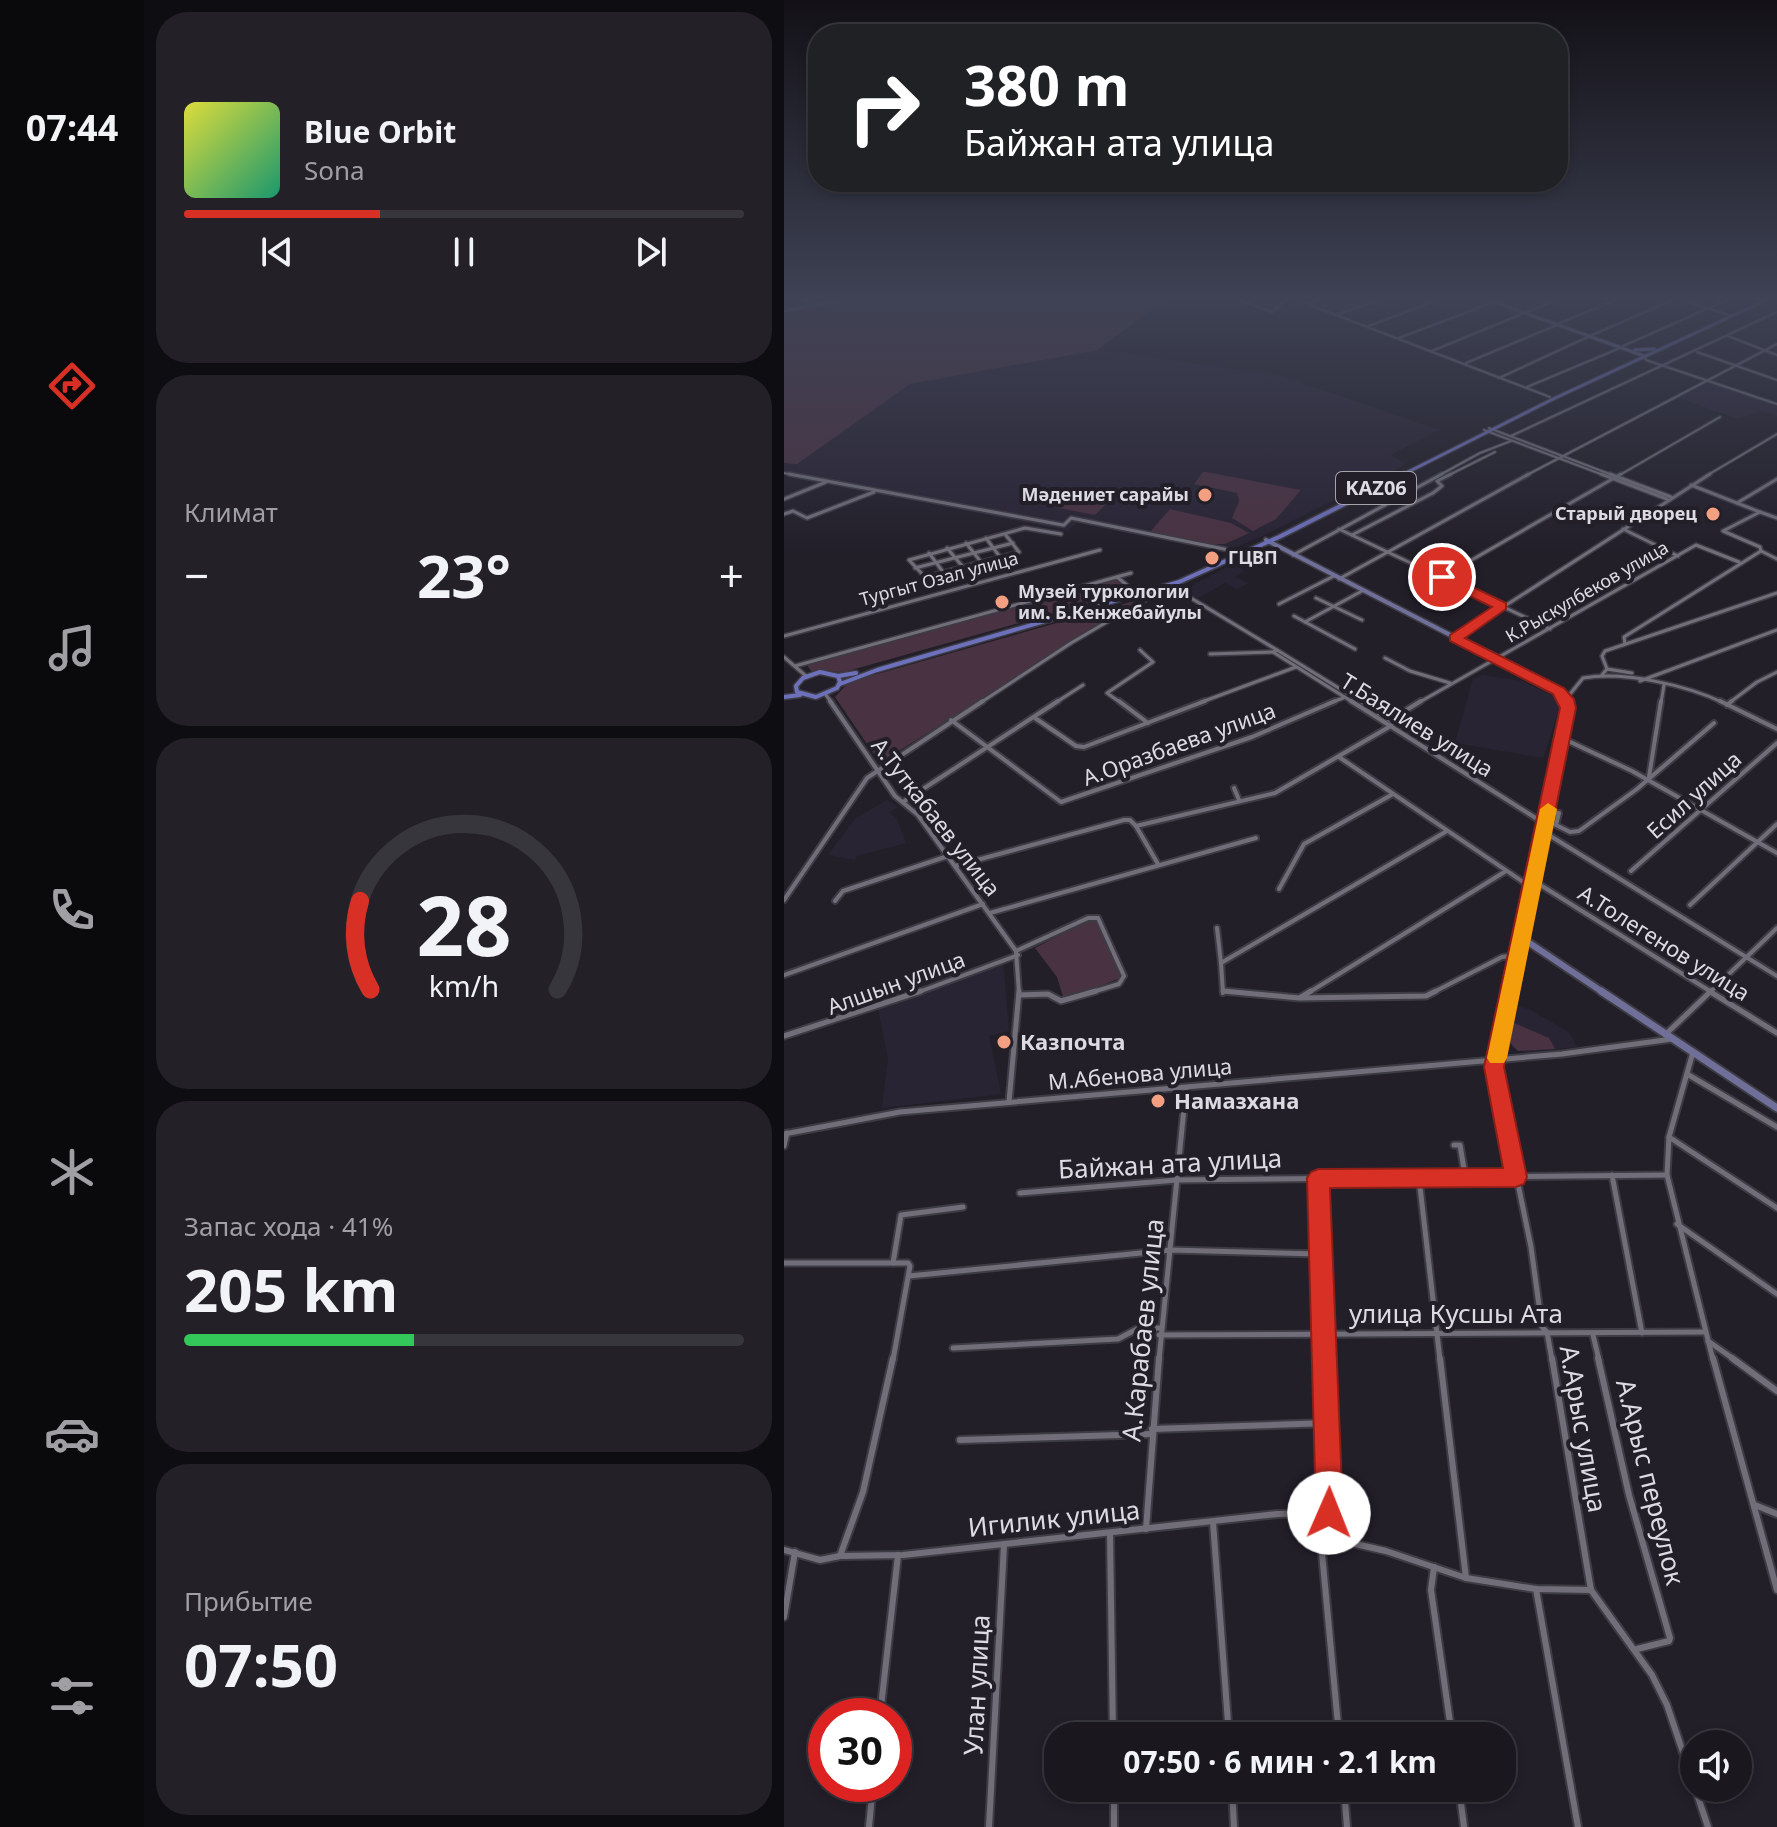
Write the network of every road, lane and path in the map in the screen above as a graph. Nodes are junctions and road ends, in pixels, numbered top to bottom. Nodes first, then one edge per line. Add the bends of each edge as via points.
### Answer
1 (1507, 381) edge
2 (1541, 381) edge
3 (1587, 381) edge
4 (1589, 381) edge
5 (1632, 381) edge
6 (1704, 381) edge
7 (1710, 381) edge
8 (1525, 388) junction
9 (1552, 398) junction
10 (1558, 404) dead end
11 (1777, 404) edge
12 (1720, 417) dead end
13 (1488, 430) junction
14 (1777, 434) edge
15 (1511, 438) junction
16 (1495, 452) dead end
17 (1562, 455) junction
18 (1557, 458) junction
19 (785, 473) edge
20 (1616, 476) junction
21 (1611, 478) junction
22 (1777, 479) edge
23 (828, 481) junction
24 (1691, 485) junction
25 (876, 491) junction
26 (1669, 498) junction
27 (784, 499) edge
28 (1737, 503) junction
29 (1760, 512) junction
30 (784, 514) edge
31 (1777, 518) edge
32 (1063, 525) junction
33 (1339, 529) junction
34 (1623, 529) junction
35 (1055, 532) junction
36 (1005, 534) junction
37 (1061, 534) dead end
38 (1352, 535) junction
39 (986, 538) junction
40 (1267, 541) junction
41 (966, 543) junction
42 (1013, 543) junction
43 (947, 548) junction
44 (993, 548) junction
45 (1100, 550) dead end
46 (1761, 551) junction
47 (1239, 552) junction
48 (1386, 552) junction
49 (929, 553) junction
50 (974, 553) junction
51 (1293, 555) junction
52 (1678, 556) junction
53 (1000, 557) junction
54 (955, 558) junction
55 (1777, 559) edge
56 (981, 562) junction
57 (1739, 562) junction
58 (936, 563) junction
59 (963, 567) junction
60 (915, 568) junction
61 (943, 572) junction
62 (1131, 573) dead end
63 (1117, 577) junction
64 (1337, 577) junction
65 (1442, 577) junction
66 (1171, 586) junction
67 (1362, 591) junction
68 (1777, 593) edge
69 (1141, 597) junction
70 (1316, 598) dead end
71 (1279, 604) dead end
72 (1334, 606) junction
73 (1502, 606) junction
74 (1294, 616) dead end
75 (1362, 620) dead end
76 (1305, 622) junction
77 (1550, 629) junction
78 (1777, 630) edge
79 (784, 636) edge
80 (1455, 638) junction
81 (1625, 644) junction
82 (1355, 649) dead end
83 (1140, 650) dead end
84 (1275, 651) junction
85 (1210, 654) dead end
86 (784, 657) edge
87 (1385, 658) dead end
88 (1496, 659) junction
89 (795, 666) junction
90 (1296, 667) junction
91 (1607, 669) junction
92 (1777, 672) edge
93 (1632, 673) dead end
94 (1602, 675) junction
95 (806, 676) junction
96 (838, 676) junction
97 (1638, 682) junction
98 (1452, 683) junction
99 (840, 684) junction
100 (1083, 685) dead end
101 (1664, 685) junction
102 (796, 686) junction
103 (784, 695) edge
104 (826, 695) junction
105 (803, 696) junction
106 (1344, 698) junction
107 (1566, 699) junction
108 (1727, 705) junction
109 (1035, 718) junction
110 (951, 720) junction
111 (1393, 722) junction
112 (1148, 723) junction
113 (1714, 723) dead end
114 (1389, 727) junction
115 (1777, 729) edge
116 (1564, 739) junction
117 (1777, 743) edge
118 (988, 747) junction
119 (1339, 757) junction
120 (877, 770) junction
121 (1648, 780) junction
122 (1234, 788) dead end
123 (1393, 794) junction
124 (1239, 800) junction
125 (903, 802) junction
126 (1701, 809) junction
127 (1547, 813) junction
128 (1545, 824) junction
129 (1777, 824) edge
130 (1136, 826) junction
131 (1447, 831) junction
132 (1544, 832) junction
133 (1256, 838) dead end
134 (1758, 841) junction
135 (1777, 853) edge
136 (948, 856) junction
137 (1158, 864) junction
138 (955, 866) junction
139 (1506, 871) junction
140 (1631, 871) dead end
141 (1534, 881) junction
142 (784, 886) edge
143 (794, 888) junction
144 (1533, 888) junction
145 (1279, 889) dead end
146 (784, 900) edge
147 (835, 901) dead end
148 (983, 904) junction
149 (1690, 905) dead end
150 (990, 913) junction
151 (1217, 928) dead end
152 (1777, 928) edge
153 (1522, 938) junction
154 (1017, 953) junction
155 (1519, 955) junction
156 (1748, 958) junction
157 (1221, 963) junction
158 (784, 975) edge
159 (1777, 976) edge
160 (1712, 992) junction
161 (1019, 995) junction
162 (1299, 998) junction
163 (1777, 1033) edge
164 (784, 1036) edge
165 (1669, 1036) junction
166 (1693, 1052) junction
167 (1497, 1059) junction
168 (1687, 1074) junction
169 (1186, 1088) junction
170 (1009, 1102) junction
171 (1777, 1108) edge
172 (1777, 1127) edge
173 (786, 1134) edge
174 (1669, 1137) junction
175 (1454, 1145) dead end
176 (784, 1146) edge
177 (1465, 1175) junction
178 (1612, 1175) junction
179 (1667, 1175) junction
180 (1516, 1177) junction
181 (1318, 1178) junction
182 (1419, 1178) junction
183 (1177, 1180) junction
184 (1020, 1193) dead end
185 (963, 1207) dead end
186 (1777, 1208) edge
187 (1676, 1224) junction
188 (1171, 1250) junction
189 (1319, 1254) junction
190 (784, 1263) edge
191 (893, 1263) junction
192 (909, 1276) junction
193 (1777, 1294) edge
194 (1160, 1331) junction
195 (1547, 1332) junction
196 (1705, 1332) junction
197 (1436, 1333) junction
198 (1642, 1333) junction
199 (1325, 1335) junction
200 (1593, 1335) junction
201 (1707, 1341) junction
202 (953, 1348) dead end
203 (1777, 1391) edge
204 (1328, 1423) junction
205 (1152, 1431) junction
206 (960, 1440) dead end
207 (1755, 1505) junction
208 (1329, 1513) junction
209 (1777, 1514) edge
210 (1213, 1522) junction
211 (1146, 1529) junction
212 (1110, 1533) junction
213 (1324, 1537) junction
214 (1004, 1545) junction
215 (784, 1550) edge
216 (795, 1552) junction
217 (898, 1555) junction
218 (840, 1556) junction
219 (1434, 1567) junction
220 (1466, 1578) junction
221 (1536, 1589) junction
222 (1591, 1590) junction
223 (1777, 1590) edge
224 (784, 1617) edge
225 (1635, 1649) junction
226 (882, 1698) edge
227 (1113, 1722) edge
228 (1228, 1722) edge
229 (1338, 1722) edge
230 (1450, 1722) edge
231 (1680, 1744) edge
232 (871, 1802) edge
233 (1114, 1802) edge
234 (1233, 1802) edge
235 (1345, 1802) edge
236 (1461, 1802) edge
237 (1699, 1802) edge
238 (869, 1827) edge
239 (989, 1827) edge
240 (1114, 1827) edge
241 (1234, 1827) edge
242 (1347, 1827) edge
243 (1464, 1827) edge
244 (1578, 1827) edge
245 (1708, 1827) edge

1 - 8 street
2 - 8 street
3 - 9 main road, KАZ06
4 - 9 main road, KАZ06
5 - 15 street
6 - 17 street
7 - 11 street
8 - 9 street
9 - 10 street
9 - 13 main road, KАZ06
12 - 20 street
13 - 15 street
13 - 40 main road, KАZ06
14 - 24 street
15 - 17 street
15 - 18 street
15 - 33 street
16 - 38 street via 1437,481 1442,486 1433,493
17 - 18 street
17 - 20 street
18 - 21 street
18 - 48 street
19 - 23 street
20 - 21 street
20 - 26 street
21 - 26 street
21 - 65 street
22 - 28 street
23 - 25 street
23 - 27 street
24 - 26 street
24 - 28 street
25 - 30 street via 807,518 793,511
25 - 32 street
26 - 34 street
28 - 29 street
29 - 31 street
29 - 46 street via 1724,532
32 - 35 street
32 - 47 street via 1071,518
33 - 38 street
33 - 51 street
34 - 52 street
34 - 73 street
35 - 36 street via 1028,528
35 - 37 street
36 - 39 street
36 - 42 street
38 - 48 street
39 - 41 street
39 - 44 street
40 - 47 main road, KАZ06
40 - 51 main road
40 - 66 main road, KАZ06
41 - 43 street
41 - 50 street
42 - 44 street
42 - 53 street via 1019,552
43 - 49 street
43 - 54 street
44 - 50 street
44 - 53 street
45 - 79 street, Тургыт Озал улица
46 - 55 street
46 - 57 street
47 - 69 main road, KАZ06
48 - 64 street
48 - 65 street
49 - 58 street
49 - 60 street via 910,558
50 - 54 street
50 - 56 street
51 - 64 main road
52 - 57 street, К.Рыскулбеков улица via 1698,545
52 - 77 street, К.Рыскулбеков улица
53 - 56 street
54 - 58 street
54 - 59 street
56 - 59 street
57 - 81 street via 1624,637
58 - 60 street
58 - 61 street
59 - 61 street
60 - 61 street via 923,577
62 - 63 street
63 - 69 street
63 - 89 street
64 - 67 main road
64 - 71 street
65 - 73 street
66 - 69 main road, KАZ06
66 - 84 street, Т.Баялиев улица
67 - 72 street
67 - 80 main road
68 - 81 street
69 - 96 main road, KАZ06
69 - 99 main road, KАZ06
69 - 110 street
70 - 72 street
72 - 75 street
72 - 76 street
73 - 77 street
73 - 80 street
74 - 76 street
76 - 82 street
77 - 88 street, К.Рыскулбеков улица
78 - 97 street
80 - 88 main road
81 - 91 street via 1603,653
83 - 112 street, А.Оразбаева улица via 1153,662 1107,693
84 - 85 street
84 - 90 street, Т.Баялиев улица
84 - 111 street, Т.Баялиев улица
86 - 89 street
87 - 98 street
88 - 98 street, К.Рыскулбеков улица
88 - 107 main road
89 - 95 street
90 - 106 street, Т.Баялиев улица
90 - 112 street, А.Оразбаева улица
91 - 93 street
91 - 94 street
92 - 108 street
94 - 97 street
94 - 107 street via 1583,678
95 - 96 main road, KАZ06
95 - 102 main road
96 - 99 main road
97 - 101 street
98 - 111 street, К.Рыскулбеков улица
99 - 104 main road, KАZ06
100 - 109 street
101 - 108 street via 1696,690
101 - 121 street
102 - 103 main road
102 - 105 main road
103 - 105 main road
104 - 105 main road
104 - 120 street, А.Туткабаев улица
106 - 114 street, Т.Баялиев улица
106 - 118 street, А.Оразбаева улица via 1252,737 1065,802
107 - 116 main road
108 - 115 street
109 - 112 street, А.Оразбаева улица via 1079,747
109 - 118 street
110 - 118 street, А.Оразбаева улица
110 - 120 street
111 - 114 street, К.Рыскулбеков улица
113 - 121 street
114 - 119 street, К.Рыскулбеков улица
114 - 128 street, Т.Баялиев улица
116 - 121 street
116 - 127 main road
117 - 126 street, Есил улица
118 - 125 street
119 - 123 street
119 - 124 street, К.Рыскулбеков улица via 1275,793
120 - 125 street, А.Туткабаев улица
120 - 143 street via 853,795
121 - 126 street
121 - 127 street via 1579,831 1556,825 1559,813
122 - 124 street
123 - 131 street
123 - 145 street via 1304,844
124 - 130 street, К.Рыскулбеков улица
125 - 136 street, А.Туткабаев улица
126 - 134 street
126 - 140 street, Есил улица
127 - 128 main road
128 - 132 main road
129 - 134 street
130 - 137 street
130 - 138 street, К.Рыскулбеков улица via 1124,820
131 - 139 street
131 - 157 street
132 - 141 main road
132 - 156 street
133 - 137 street
134 - 135 street
134 - 149 street
136 - 138 street, А.Туткабаев улица
136 - 147 street via 843,891
137 - 150 street
138 - 148 street, А.Туткабаев улица
139 - 144 street
139 - 162 street
141 - 144 main road
141 - 160 street, А.Толегенов улица
142 - 143 street
143 - 146 street
144 - 153 main road
148 - 150 street, А.Туткабаев улица
148 - 158 street
150 - 154 street, А.Туткабаев улица
151 - 157 street
152 - 156 street
153 - 155 street, А.Арыс улица
153 - 165 main road
154 - 161 street
154 - 161 street, Алшын улица via 1098,918 1124,976 1119,984 1073,999
154 - 164 street, Алшын улица via 858,1014
155 - 162 street via 1502,957 1426,996
155 - 167 street, А.Арыс улица
156 - 159 street
156 - 160 street
157 - 162 street via 1223,993
160 - 163 street, А.Толегенов улица
160 - 165 street
161 - 170 street
165 - 166 main road
165 - 167 street, М.Абенова улица
166 - 168 street
166 - 171 main road
167 - 169 street, М.Абенова улица
167 - 180 street, А.Арыс улица via 1494,1067
168 - 172 street
168 - 174 street
169 - 170 street, М.Абенова улица
169 - 183 street, А.Карабаев улица
170 - 173 street, М.Абенова улица via 900,1112
173 - 176 street, М.Абенова улица
174 - 179 street
174 - 186 street
175 - 177 street via 1460,1145
177 - 180 street, Байжан ата улица
177 - 182 street, Байжан ата улица
178 - 179 street, Байжан ата улица
178 - 180 street, Байжан ата улица
178 - 198 street
179 - 187 street
180 - 195 street, А.Арыс улица
181 - 182 street, Байжан ата улица
181 - 183 street, Байжан ата улица
181 - 189 street
182 - 197 street
183 - 184 street, Байжан ата улица
183 - 188 street, А.Карабаев улица
185 - 191 street via 901,1215
187 - 193 street
187 - 196 street
188 - 189 street
188 - 192 street
188 - 194 street, А.Карабаев улица
189 - 199 street
190 - 191 street
191 - 192 street via 908,1263
192 - 218 street via 885,1403 863,1492
194 - 199 street, улица Кусшы Ата
194 - 202 street, улица Кусшы Ата via 1139,1328 1118,1339
194 - 205 street, А.Карабаев улица
195 - 197 street, улица Кусшы Ата
195 - 200 street, улица Кусшы Ата
195 - 222 street, А.Арыс улица
196 - 198 street, улица Кусшы Ата
196 - 201 street
197 - 199 street, улица Кусшы Ата
197 - 220 street
198 - 200 street, улица Кусшы Ата
199 - 204 street
200 - 225 street, А.Арыс переулок via 1629,1495 1670,1638
201 - 203 street
201 - 207 street
204 - 205 street
204 - 208 street
205 - 206 street
205 - 211 street, А.Карабаев улица
207 - 209 street
207 - 223 street
208 - 210 street, Игилик улица
208 - 213 street
210 - 211 street, Игилик улица
210 - 228 street
211 - 212 street, Игилик улица
212 - 214 street, Игилик улица
212 - 227 street
213 - 219 street
213 - 229 street
214 - 217 street, Игилик улица
214 - 239 street, Улан улица
215 - 216 street, Игилик улица
216 - 218 street, Игилик улица via 820,1560
216 - 224 street
217 - 218 street, Игилик улица
217 - 226 street
219 - 220 street
219 - 230 street via 1431,1590
220 - 221 street
221 - 222 street
221 - 244 street
222 - 225 street, А.Арыс улица
225 - 231 street, А.Арыс улица via 1667,1705
232 - 238 street
233 - 240 street
234 - 241 street
235 - 242 street
236 - 243 street
237 - 245 street, А.Арыс улица

